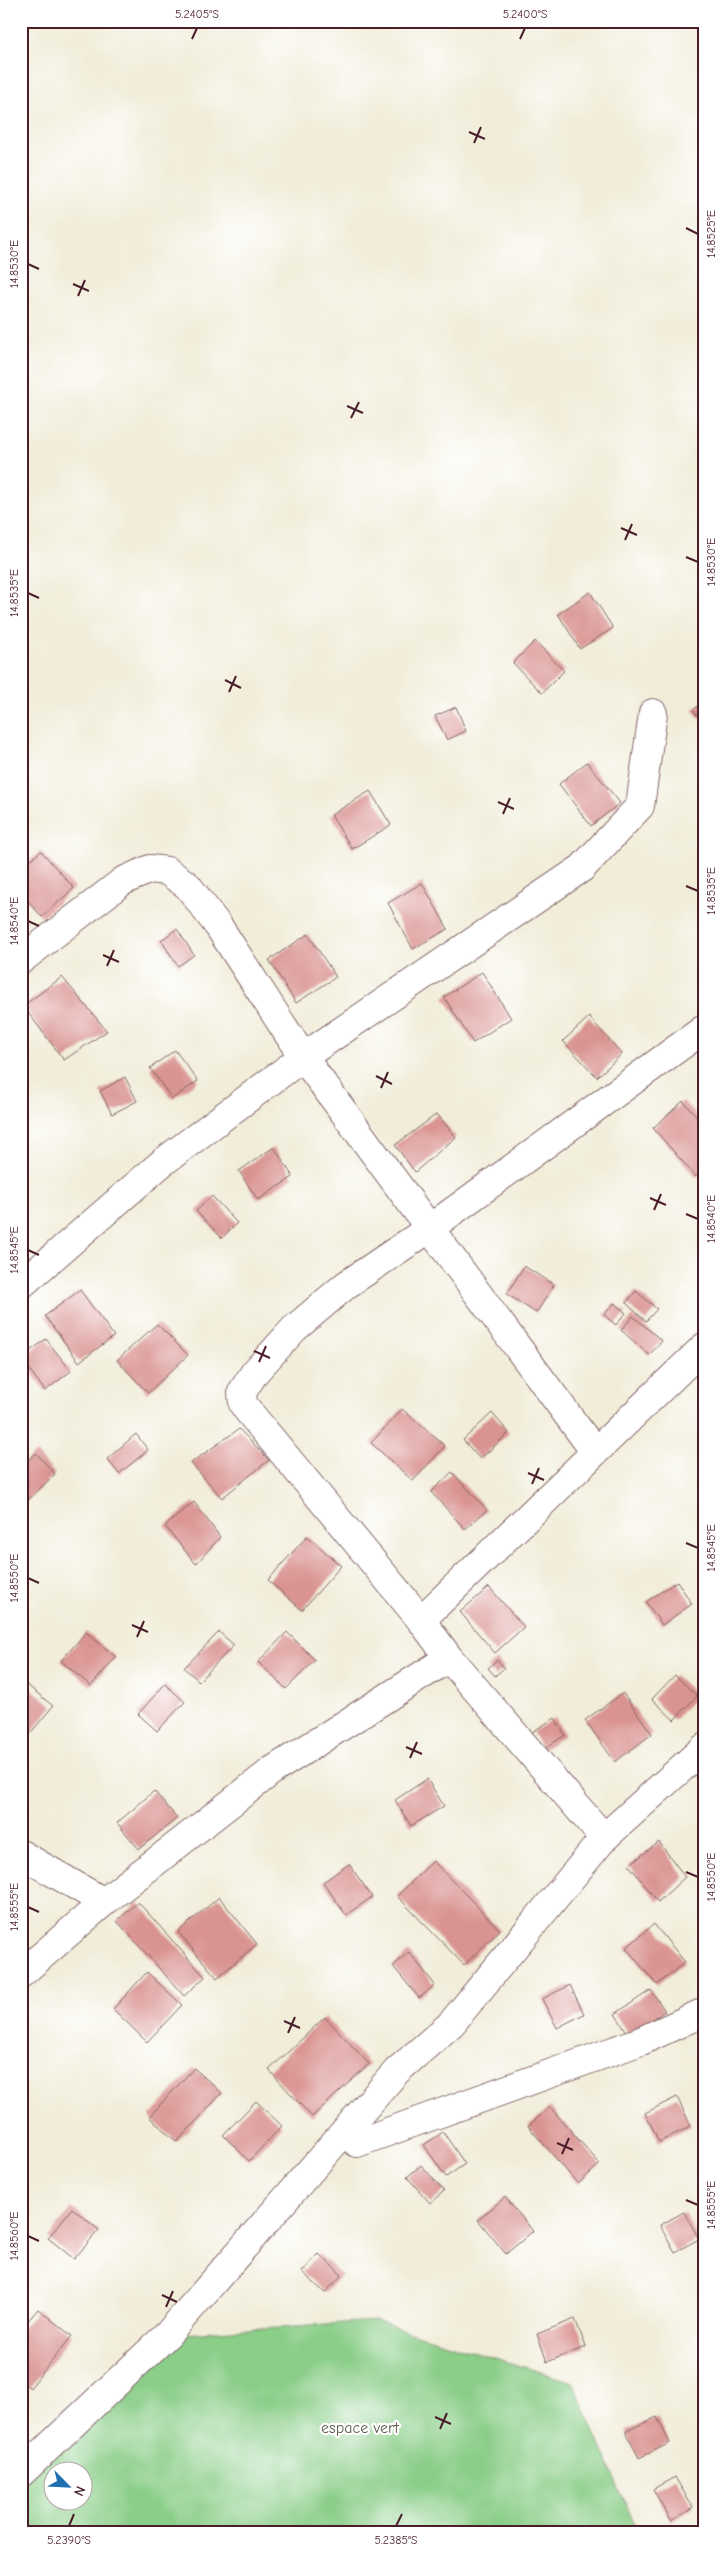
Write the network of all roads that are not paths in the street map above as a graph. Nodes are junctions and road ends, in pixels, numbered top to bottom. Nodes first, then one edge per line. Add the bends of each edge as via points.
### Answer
1 (653, 713) dead end
2 (21, 960) edge
3 (704, 1029) edge
4 (303, 1057) junction
5 (430, 1228) junction
6 (21, 1285) edge
7 (704, 1347) edge
8 (595, 1452) junction
9 (421, 1620) junction
10 (449, 1658) junction
11 (704, 1748) edge
12 (604, 1838) junction
13 (21, 1854) edge
14 (104, 1902) junction
15 (21, 1974) edge
16 (704, 2012) edge
17 (357, 2143) dead end
18 (21, 2473) edge

1 - 4 street via 640,806 582,868
2 - 4 street via 123,881 150,869 167,871 188,886 219,928
3 - 5 street
4 - 5 street
4 - 6 street via 163,1162
5 - 8 street
5 - 9 street via 346,1285 294,1329 246,1383 241,1398 249,1412
7 - 8 street
8 - 9 street
9 - 10 street
10 - 12 street
10 - 14 street via 273,1770
11 - 12 street
12 - 18 street via 451,2024 397,2071 168,2334
13 - 14 street
14 - 15 street
16 - 17 street via 640,2041

